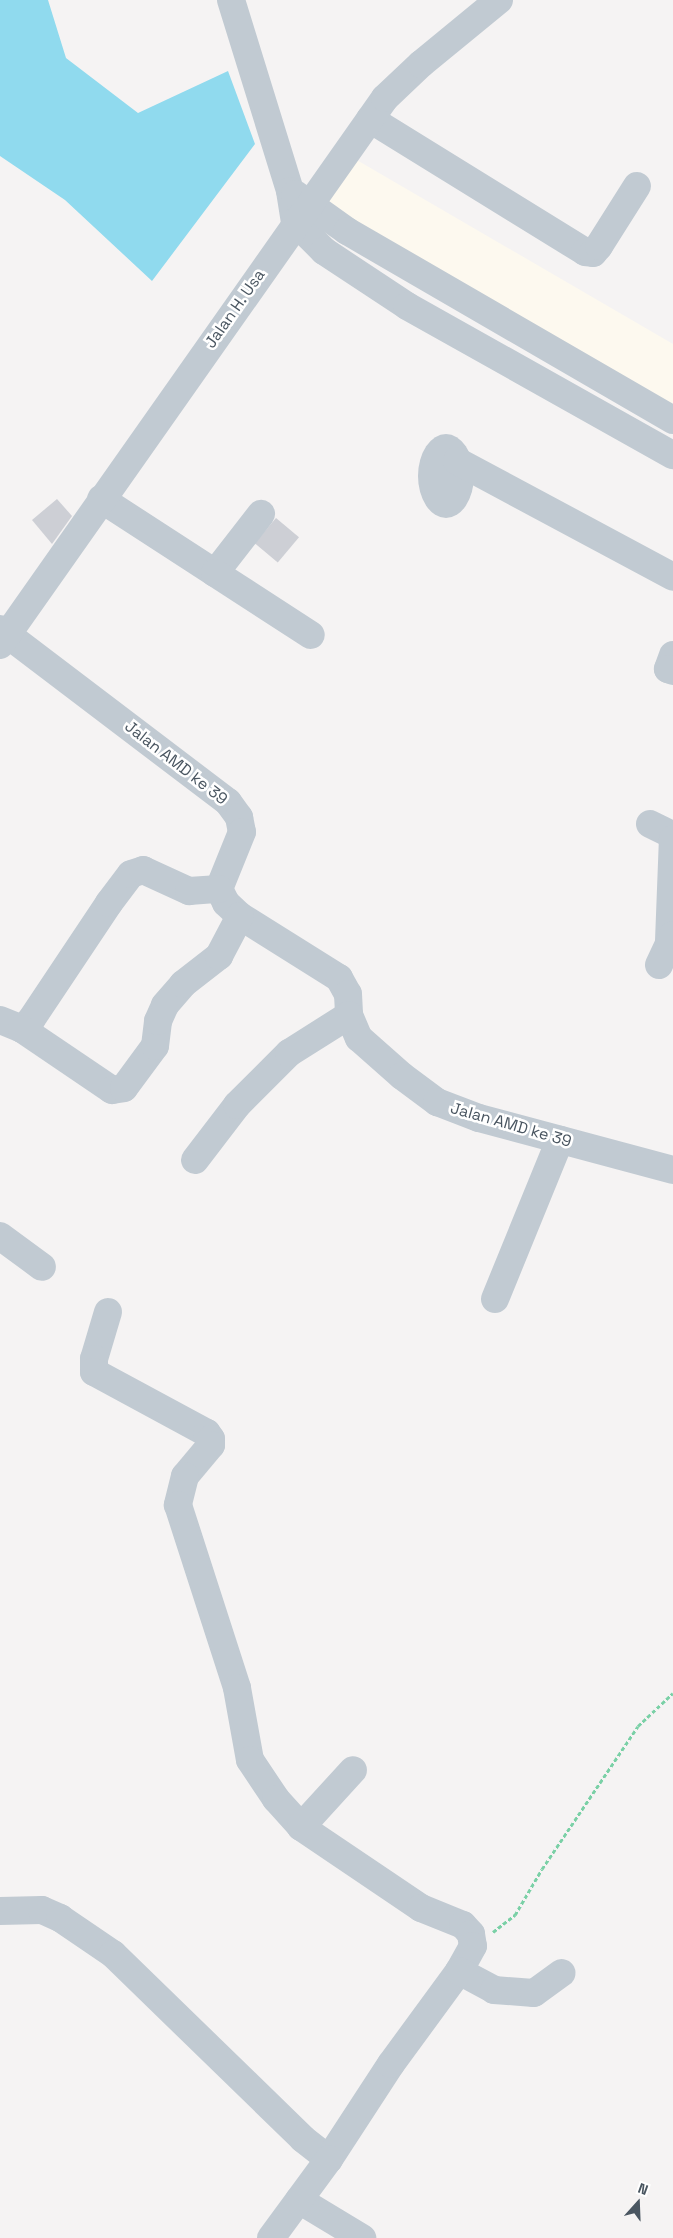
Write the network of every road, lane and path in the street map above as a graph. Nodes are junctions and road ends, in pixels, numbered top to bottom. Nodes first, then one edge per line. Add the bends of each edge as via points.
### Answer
1 (231, 0) edge
2 (499, 0) edge
3 (370, 119) junction
4 (637, 186) dead end
5 (298, 205) junction
6 (673, 420) edge
7 (448, 447) dead end
8 (673, 455) edge
9 (101, 499) junction
10 (261, 514) dead end
11 (215, 573) junction
12 (673, 577) edge
13 (311, 635) dead end
14 (2, 636) edge
15 (673, 655) edge
16 (673, 671) edge
17 (665, 833) edge
18 (220, 889) junction
19 (240, 916) junction
20 (667, 947) edge
21 (349, 1015) junction
22 (11, 1025) edge
23 (560, 1140) junction
24 (194, 1160) dead end
25 (673, 1170) edge
26 (0, 1236) edge
27 (42, 1267) dead end
28 (495, 1299) dead end
29 (108, 1312) dead end
30 (673, 1693) edge
31 (353, 1770) dead end
32 (301, 1827) junction
33 (0, 1911) edge
34 (473, 1946) junction
35 (459, 1972) junction
36 (562, 1973) dead end
37 (329, 2159) junction
38 (299, 2200) junction
39 (271, 2238) edge
40 (362, 2238) edge

1 - 5 street
2 - 3 street, Jalan H. Usa via 421,64
3 - 4 street via 585,252 593,253 599,246
3 - 5 street, Jalan H. Usa
5 - 6 street
5 - 8 street via 324,251 408,306
5 - 9 street, Jalan H. Usa
7 - 12 street
9 - 11 street
9 - 14 street, Jalan H. Usa
10 - 11 street
11 - 13 street
14 - 18 street, Jalan AMD ke 39 via 228,802 240,817 242,832
15 - 16 street via 668,669
17 - 20 street
18 - 19 street, Jalan AMD ke 39 via 226,903
18 - 22 street via 189,891 143,870 132,874
19 - 21 street, Jalan AMD ke 39 via 339,978 348,994
19 - 22 street via 219,956 183,984 165,1005 158,1021 155,1046 124,1088 112,1090
21 - 23 street, Jalan AMD ke 39 via 359,1038 437,1102 479,1118
21 - 24 street via 289,1053 238,1105
23 - 25 street, Jalan AMD ke 39
23 - 28 street
26 - 27 street
29 - 32 street via 94,1359 94,1372 208,1433 211,1439 211,1445 185,1476 178,1505 237,1688 250,1760 276,1799
30 - 34 path via 638,1726 515,1915
31 - 32 street
32 - 34 street via 421,1908 463,1925 471,1934
33 - 37 street via 42,1910 60,1918 113,1954 303,2139
34 - 35 street
35 - 36 street via 494,1990 534,1993
35 - 37 street via 391,2064
37 - 38 street
38 - 39 street
38 - 40 street

